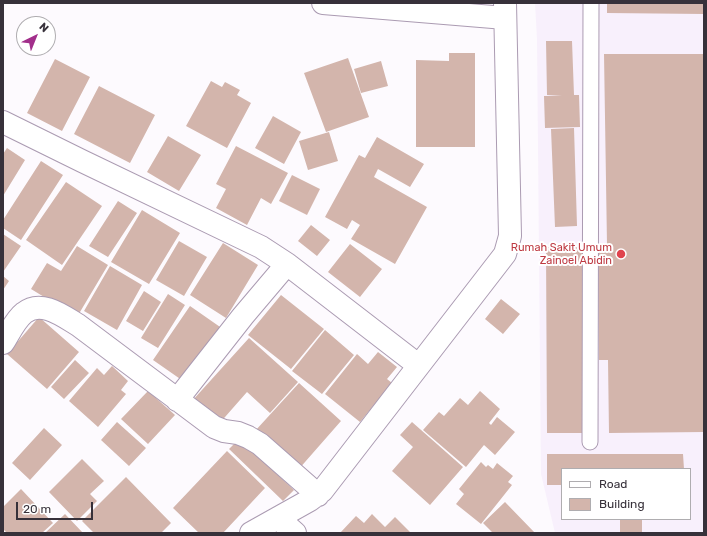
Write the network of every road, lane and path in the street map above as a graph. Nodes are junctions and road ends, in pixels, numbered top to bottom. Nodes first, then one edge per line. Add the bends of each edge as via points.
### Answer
1 (323, 3) edge
2 (591, 3) edge
3 (505, 10) edge
4 (3, 122) edge
5 (288, 264) junction
6 (3, 343) edge
7 (418, 365) junction
8 (177, 400) junction
9 (590, 442) dead end
10 (318, 495) junction
11 (278, 518) junction
12 (251, 533) edge
13 (295, 533) edge

1 - 3 street
2 - 9 lane
3 - 7 street via 510,236 505,254
4 - 5 street via 261,247
5 - 7 street
5 - 8 street
6 - 8 street via 24,313 42,308 57,312
7 - 10 street
8 - 10 street via 214,427 238,433 260,444
10 - 11 street
11 - 12 street
11 - 13 street

